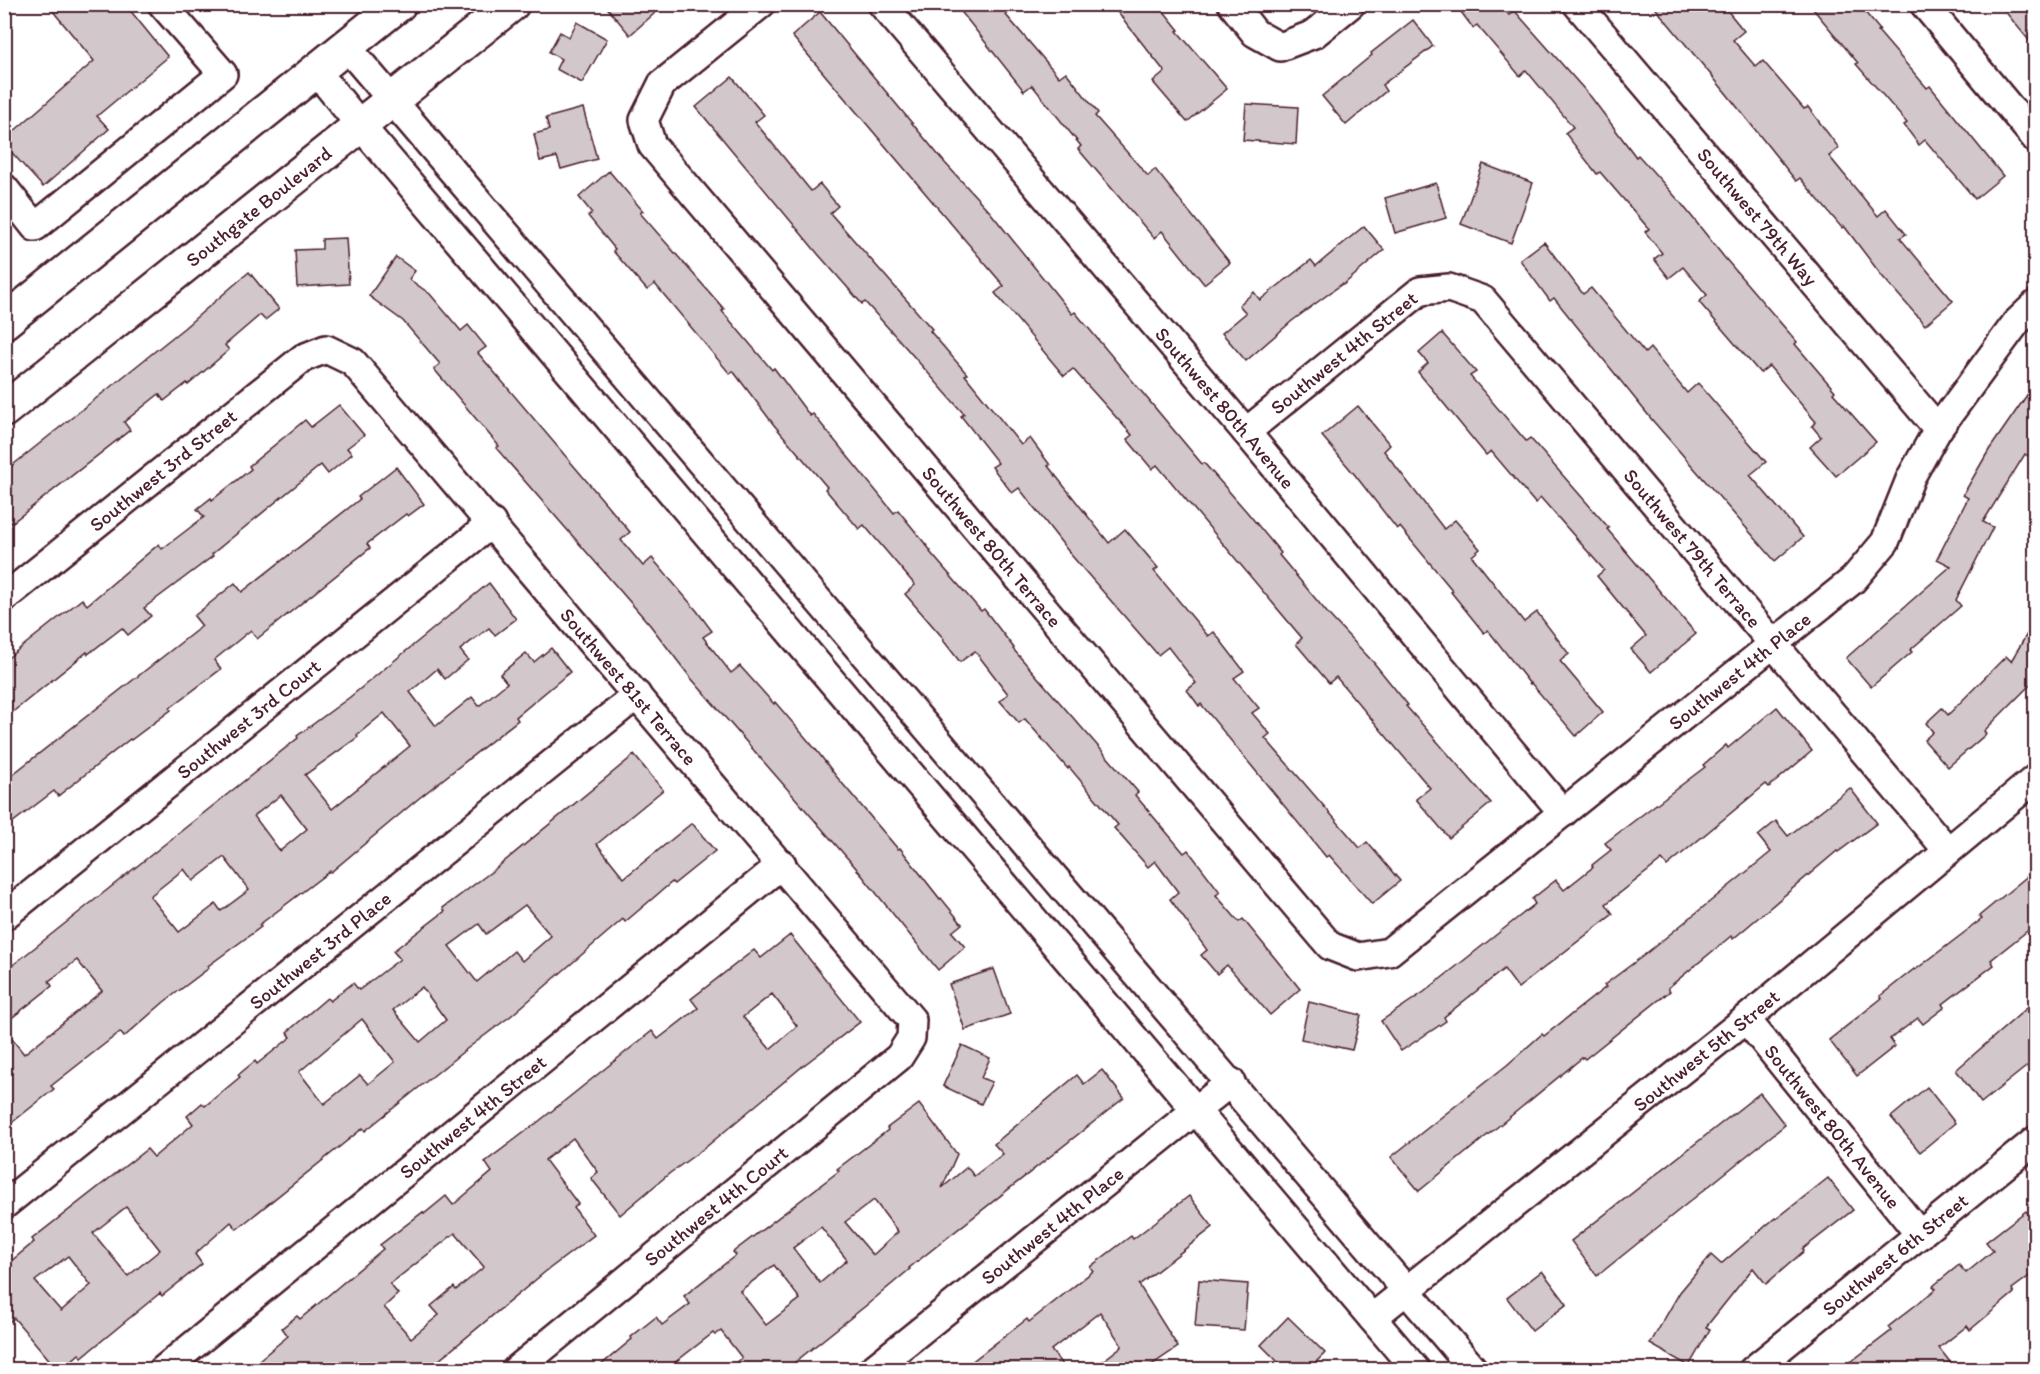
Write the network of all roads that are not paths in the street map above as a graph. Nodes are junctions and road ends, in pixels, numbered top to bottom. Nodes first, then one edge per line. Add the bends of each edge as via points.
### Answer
1 (162, 4) edge
2 (399, 4) edge
3 (512, 4) edge
4 (761, 4) edge
5 (882, 4) edge
6 (1232, 4) edge
7 (1352, 4) edge
8 (1577, 4) edge
9 (1924, 4) edge
10 (346, 46) junction
11 (316, 71) junction
12 (391, 101) junction
13 (360, 125) junction
14 (2036, 139) edge
15 (4, 188) edge
16 (1449, 288) joint
17 (2036, 304) edge
18 (4, 322) edge
19 (326, 349) joint
20 (4, 410) edge
21 (1938, 429) junction
22 (1246, 432) junction
23 (492, 523) junction
24 (4, 598) edge
25 (1772, 645) junction
26 (637, 695) junction
27 (2036, 778) edge
28 (1563, 813) junction
29 (1948, 851) junction
30 (782, 864) junction
31 (4, 916) edge
32 (1358, 957) joint
33 (1746, 1018) junction
34 (911, 1038) joint
35 (1231, 1082) junction
36 (1196, 1110) junction
37 (2036, 1140) edge
38 (4, 1205) edge
39 (1920, 1235) junction
40 (1407, 1290) junction
41 (1372, 1318) junction
42 (163, 1370) edge
43 (516, 1370) edge
44 (872, 1370) edge
45 (1416, 1370) edge
46 (1474, 1370) edge
47 (1753, 1370) edge

1 - 15 street via 223,74 35,227
2 - 10 main road
3 - 12 main road, Southgate Boulevard
4 - 32 street, Southwest 80th Terrace via 662,84 644,120 652,145 1330,946
5 - 22 street, Southwest 80th Avenue
6 - 7 street via 1255,33 1280,47 1314,34
8 - 21 street, Southwest 79th Way
9 - 14 street
10 - 11 main road
10 - 12 street
11 - 13 street
11 - 18 main road
12 - 13 main road, Southgate Boulevard
12 - 35 street
13 - 20 main road, Southgate Boulevard
13 - 36 street
16 - 22 street, Southwest 4th Street via 1420,291
16 - 25 street, Southwest 79th Terrace via 1483,300
17 - 21 street, Southwest 4th Place via 2016,322
19 - 23 street, Southwest 81st Terrace via 353,362
19 - 24 street, Southwest 3rd Street via 303,358
21 - 25 street, Southwest 4th Place via 1911,477 1885,542 1853,580
22 - 28 street, Southwest 80th Avenue
23 - 26 street, Southwest 81st Terrace
23 - 31 street, Southwest 3rd Court
25 - 28 street, Southwest 4th Place
25 - 29 street, Southwest 79th Terrace
26 - 30 street, Southwest 81st Terrace
26 - 38 street, Southwest 3rd Place
27 - 29 street, Southwest 5th Street
28 - 32 street, Southwest 4th Place via 1389,952
29 - 33 street, Southwest 5th Street
30 - 34 street, Southwest 81st Terrace via 912,1020
30 - 42 street, Southwest 4th Street
33 - 39 street, Southwest 80th Avenue
33 - 40 street, Southwest 5th Street
34 - 43 street, Southwest 4th Court via 899,1057
35 - 36 street, Southwest 4th Place
35 - 40 street
36 - 41 street
36 - 44 street, Southwest 4th Place
37 - 39 street, Southwest 6th Street
39 - 47 street, Southwest 6th Street
40 - 41 street, Southwest 5th Street
40 - 46 street
41 - 45 street

